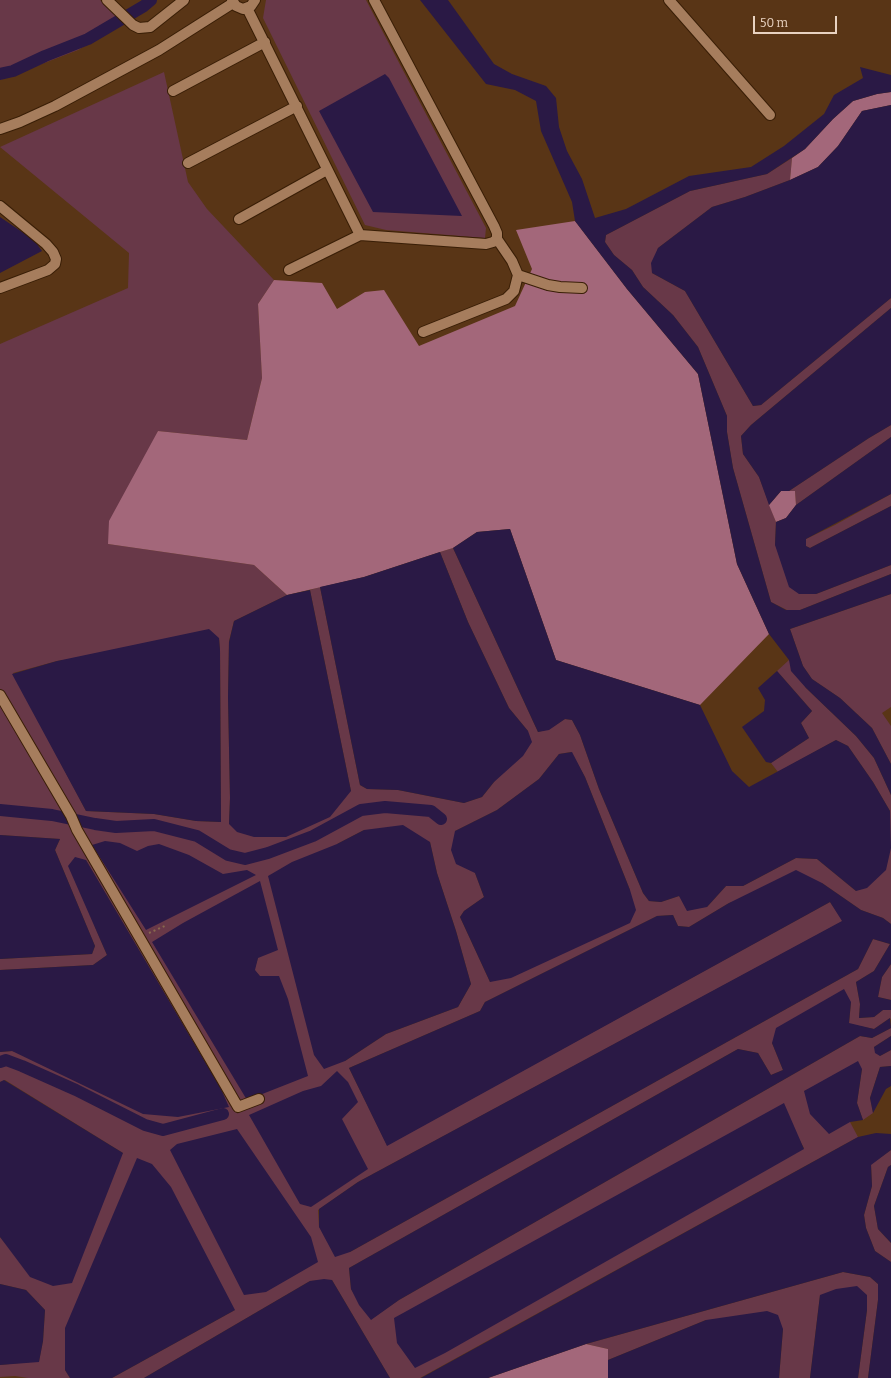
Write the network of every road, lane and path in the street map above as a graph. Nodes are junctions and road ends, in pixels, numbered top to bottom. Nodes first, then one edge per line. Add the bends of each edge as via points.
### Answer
1 (184, 0) edge
2 (255, 0) edge
3 (374, 0) edge
4 (669, 0) edge
5 (232, 2) edge
6 (110, 3) edge
7 (247, 8) junction
8 (265, 42) junction
9 (173, 91) dead end
10 (297, 106) junction
11 (770, 115) dead end
12 (0, 129) edge
13 (188, 163) dead end
14 (327, 170) junction
15 (0, 206) edge
16 (239, 219) dead end
17 (360, 235) junction
18 (497, 239) junction
19 (289, 270) dead end
20 (518, 275) junction
21 (0, 288) edge
22 (582, 288) dead end
23 (423, 332) dead end
24 (0, 695) edge
25 (167, 925) dead end
26 (140, 937) junction
27 (259, 1098) dead end

1 - 6 street via 150,27 139,28
2 - 7 street
3 - 18 street via 494,226
4 - 11 street
5 - 7 street via 239,8
5 - 12 street via 159,50 55,106
7 - 8 street
8 - 9 street
8 - 10 street
10 - 13 street
10 - 14 street
14 - 16 street
14 - 17 street
15 - 21 street via 46,244 56,259 55,264 48,270
17 - 18 street via 486,244
17 - 19 street
18 - 20 street
20 - 22 street via 560,288
20 - 23 street via 514,291 506,299
24 - 26 street
25 - 26 path
26 - 27 street via 238,1107

